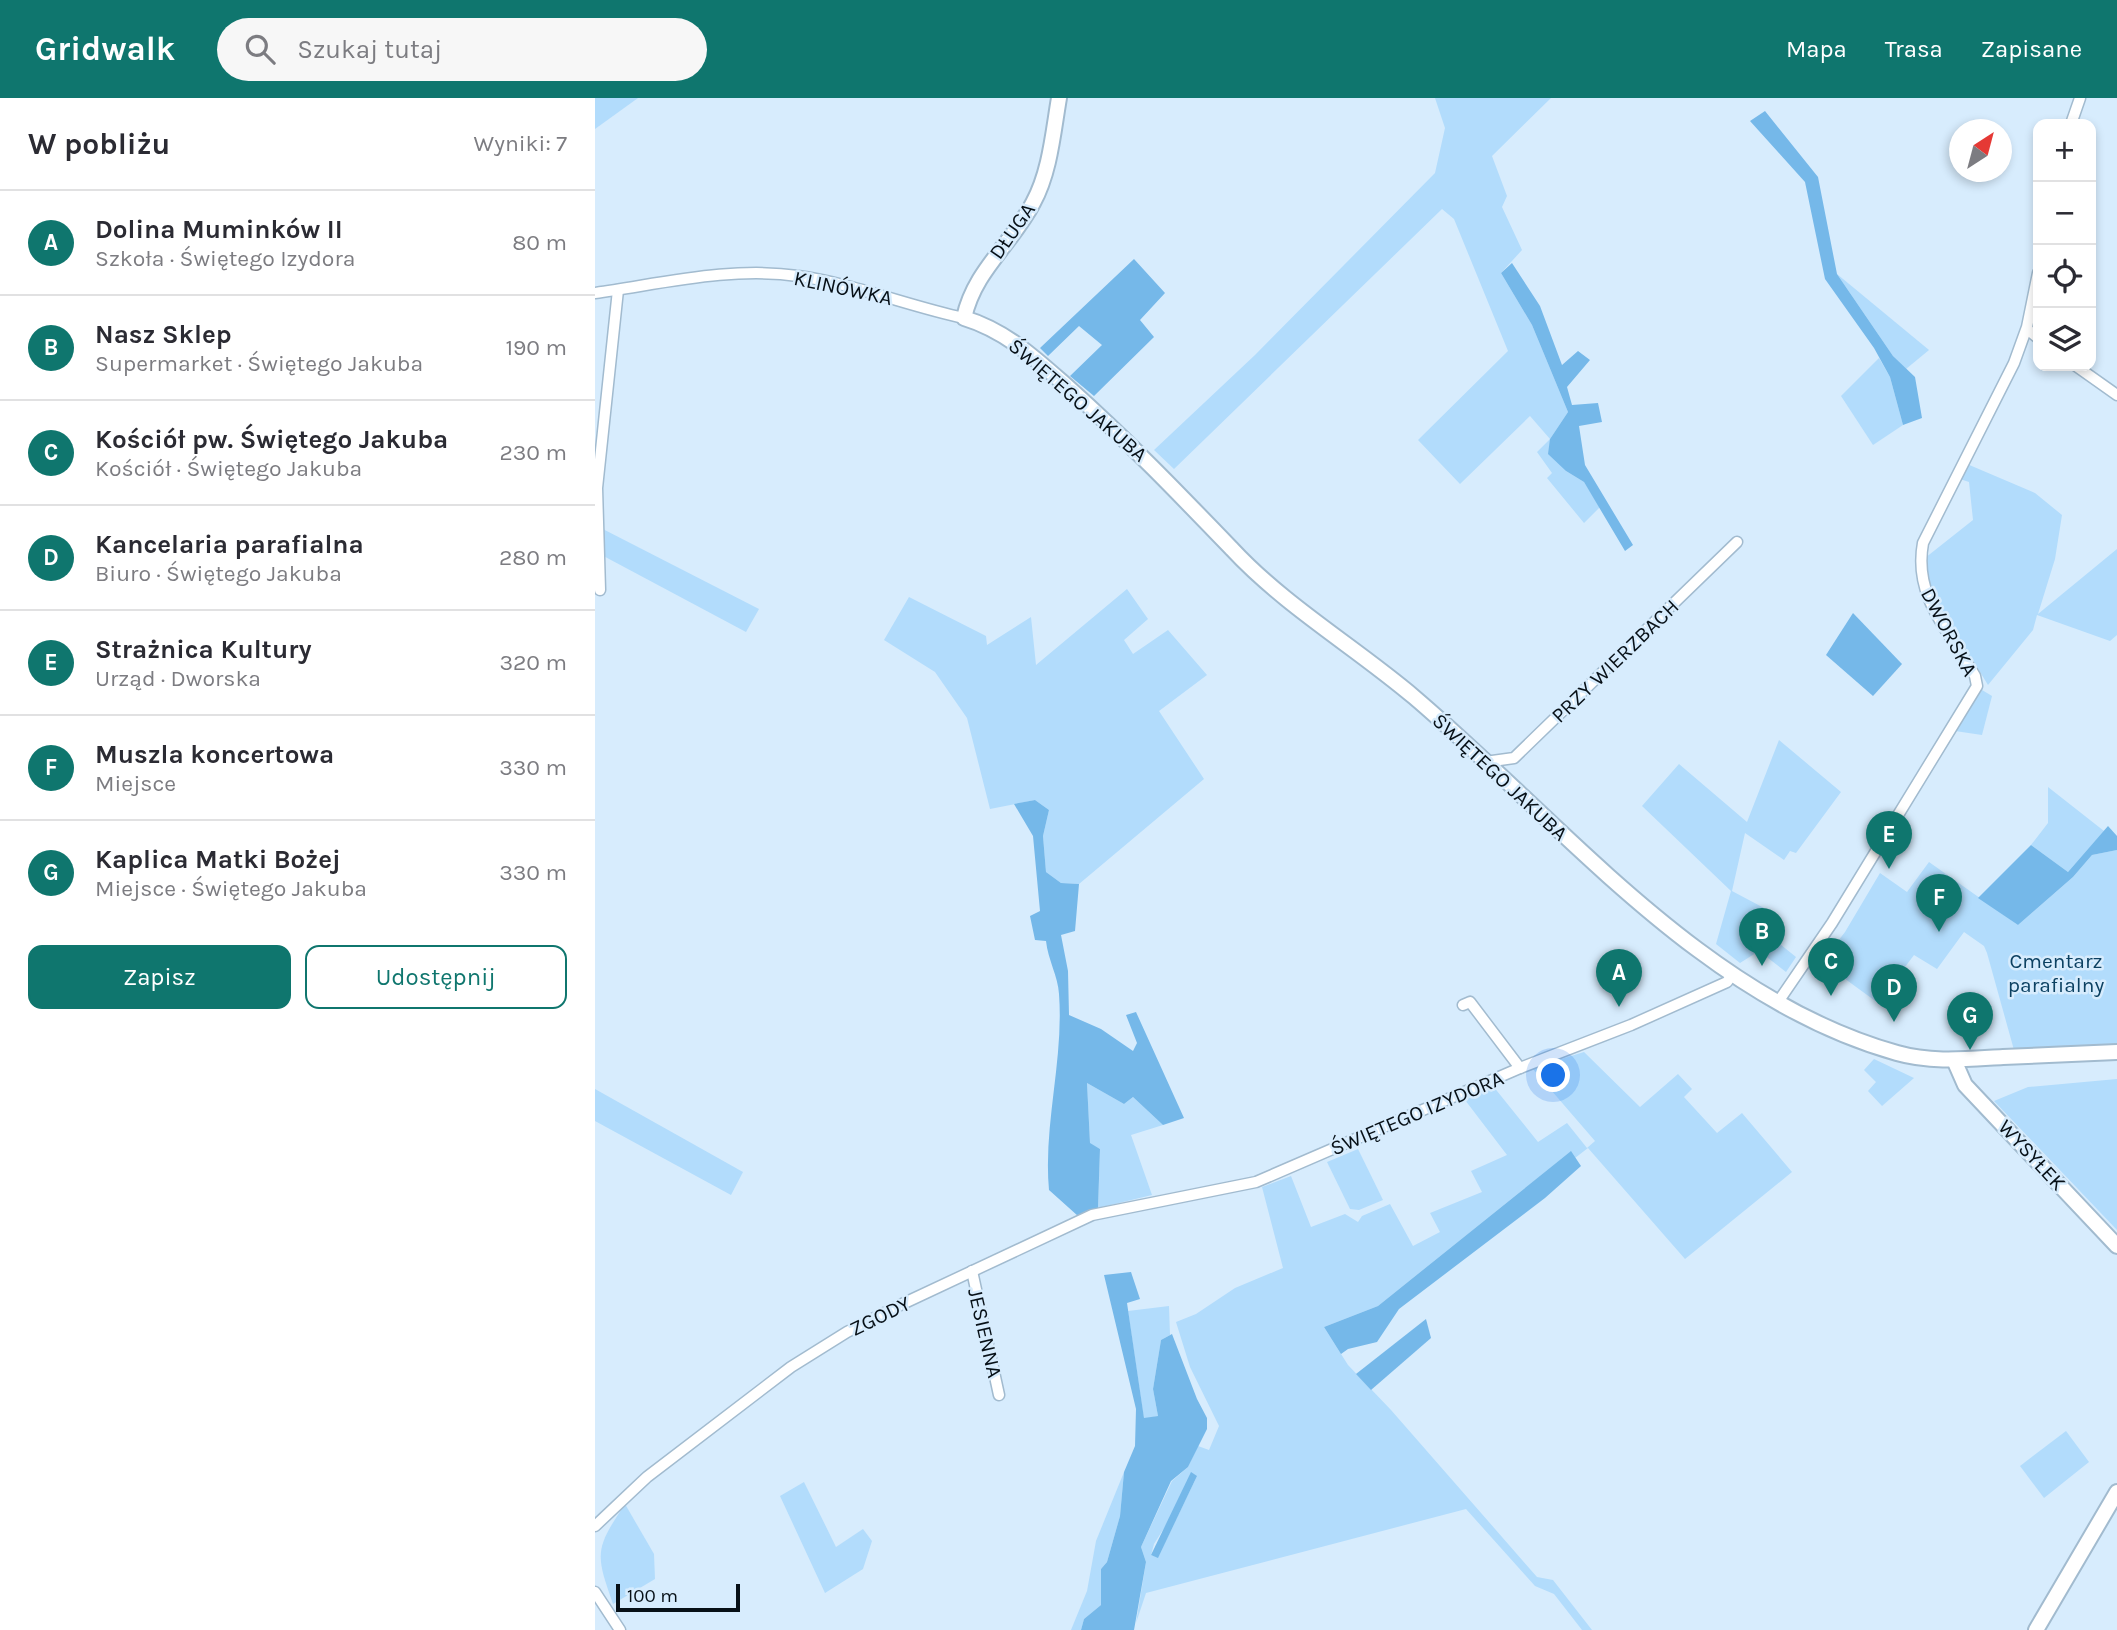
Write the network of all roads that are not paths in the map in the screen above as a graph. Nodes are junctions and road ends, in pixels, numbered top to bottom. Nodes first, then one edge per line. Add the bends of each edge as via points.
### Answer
1 (1059, 98) edge
2 (2080, 98) edge
3 (2073, 119) edge
4 (618, 290) junction
5 (595, 293) edge
6 (2033, 298) edge
7 (964, 318) junction
8 (2027, 329) junction
9 (2033, 334) edge
10 (2083, 371) edge
11 (2117, 395) edge
12 (1737, 542) dead end
13 (600, 590) dead end
14 (1484, 762) junction
15 (1733, 973) junction
16 (1778, 1002) junction
17 (1463, 1005) dead end
18 (2117, 1052) edge
19 (1954, 1060) junction
20 (1520, 1068) junction
21 (1210, 1192) joint
22 (2117, 1247) edge
23 (972, 1272) junction
24 (999, 1395) dead end
25 (2117, 1492) edge
26 (595, 1526) edge
27 (595, 1592) edge
28 (620, 1630) edge
29 (2036, 1630) edge

1 - 7 street, DŁUGA via 1047,169 1033,203 982,272 969,295
2 - 3 street
4 - 5 street, KLINÓWKA
4 - 7 street, KLINÓWKA via 738,274 795,275
4 - 13 street via 597,488
6 - 8 street, DWORSKA
7 - 14 street, ŚWIĘTEGO JAKUBA via 1024,349 1131,443 1245,564 1386,674
8 - 9 street
8 - 16 street, DWORSKA via 1923,543 1919,564 1921,583 1977,686 1832,923
10 - 11 street
12 - 14 street, PRZY WIERZBACH via 1514,758
14 - 15 street, ŚWIĘTEGO JAKUBA via 1622,890
15 - 16 street, ŚWIĘTEGO JAKUBA
15 - 20 street, ŚWIĘTEGO IZYDORA via 1727,982 1631,1025
16 - 19 street, ŚWIĘTEGO JAKUBA via 1860,1041 1919,1058
17 - 20 street via 1470,1002
18 - 19 street, ŚWIĘTEGO JAKUBA
19 - 22 street, WYSYŁEK via 1965,1085
20 - 21 street, ŚWIĘTEGO IZYDORA via 1257,1182
21 - 23 street, ZGODY via 1091,1215
23 - 24 street, JESIENNA
23 - 26 street, ZGODY via 847,1332 791,1367 647,1477
25 - 29 street
27 - 28 street

